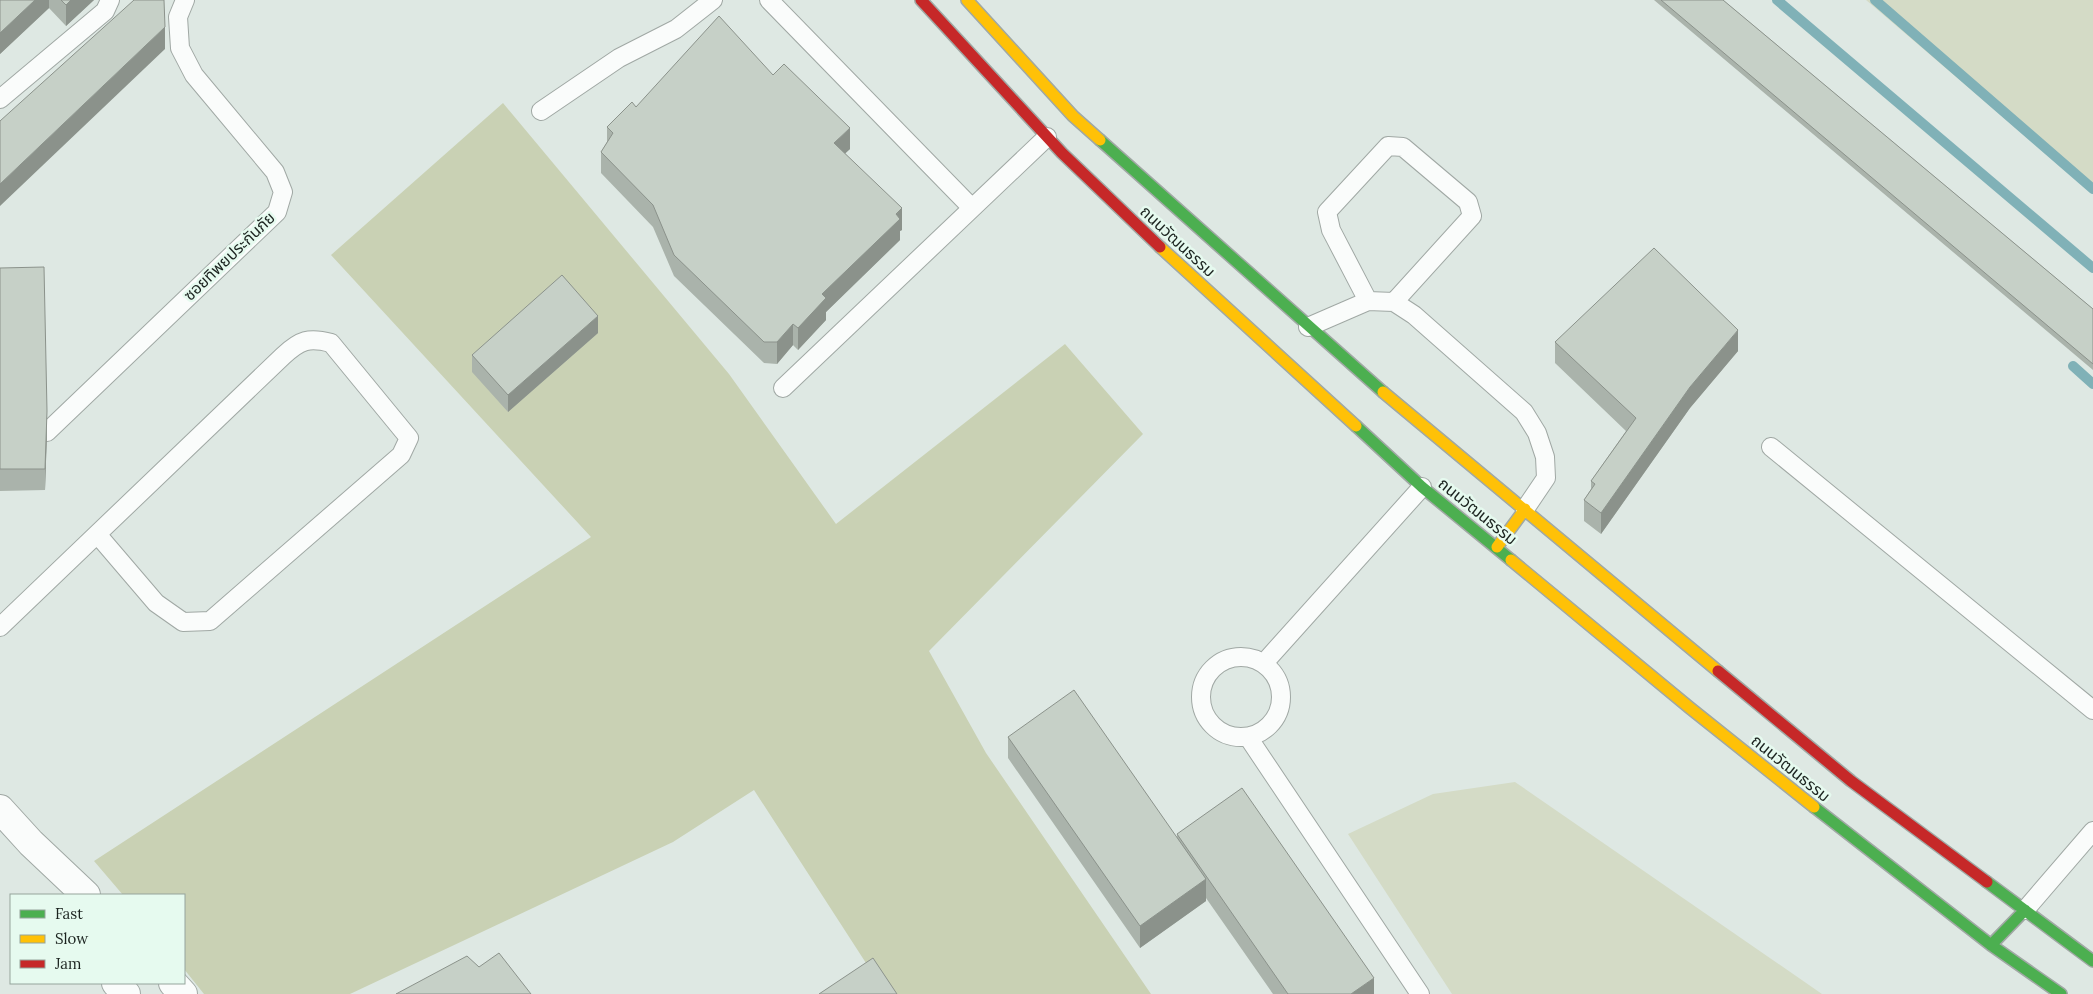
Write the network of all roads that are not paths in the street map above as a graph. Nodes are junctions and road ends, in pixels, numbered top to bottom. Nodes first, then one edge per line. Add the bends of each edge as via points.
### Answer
1 (110, 0) edge
2 (185, 0) edge
3 (713, 0) edge
4 (769, 0) edge
5 (921, 0) edge
6 (967, 0) edge
7 (0, 99) edge
8 (541, 111) dead end
9 (1047, 136) junction
10 (972, 208) junction
11 (1368, 301) junction
12 (1394, 302) junction
13 (1305, 330) junction
14 (783, 388) dead end
15 (47, 432) edge
16 (1771, 447) dead end
17 (1422, 487) junction
18 (1525, 509) junction
19 (97, 534) junction
20 (1496, 547) junction
21 (0, 627) edge
22 (1264, 663) junction
23 (2093, 710) edge
24 (1248, 737) junction
25 (0, 809) edge
26 (2093, 831) edge
27 (31, 844) junction
28 (59, 894) edge
29 (85, 894) edge
30 (2025, 910) junction
31 (1991, 945) junction
32 (2093, 961) edge
33 (117, 984) edge
34 (174, 984) edge
35 (126, 994) edge
36 (183, 994) edge
37 (1420, 994) edge
38 (2061, 994) edge

1 - 7 lane via 104,11
2 - 15 lane, ซอยทิพยประกันภัย via 178,17 180,48 194,75 275,172 283,192 277,212
3 - 8 lane via 676,29 620,58
4 - 10 lane
5 - 9 street, ถนนวัฒนธรรม
6 - 13 street, ถนนวัฒนธรรม via 1073,116
9 - 10 lane
9 - 17 street, ถนนวัฒนธรรม via 1147,235 1282,352
10 - 14 lane
11 - 12 lane
11 - 12 lane via 1331,230 1327,212 1388,146 1396,146 1403,147 1468,202 1472,216
11 - 13 lane
12 - 18 lane via 1414,315 1524,412 1537,433 1545,456 1546,478
13 - 18 street, ถนนวัฒนธรรม
16 - 23 lane
17 - 20 street, ถนนวัฒนธรรม
17 - 22 lane
18 - 20 street
18 - 30 street, ถนนวัฒนธรรม via 1852,781
19 - 19 lane via 295,344 314,339 331,343 409,438 401,455 210,621 183,622 156,603
19 - 21 lane
20 - 31 street, ถนนวัฒนธรรม via 1690,708
22 - 24 lane via 1280,685 1278,712 1271,724
22 - 24 lane via 1245,657 1226,660 1210,672 1201,689 1200,702 1211,726 1234,737
24 - 37 lane
25 - 27 street
26 - 30 lane
27 - 28 street
27 - 29 street
30 - 31 street
30 - 32 street, ถนนวัฒนธรรม
31 - 38 street, ถนนวัฒนธรรม
33 - 35 street
34 - 36 street

